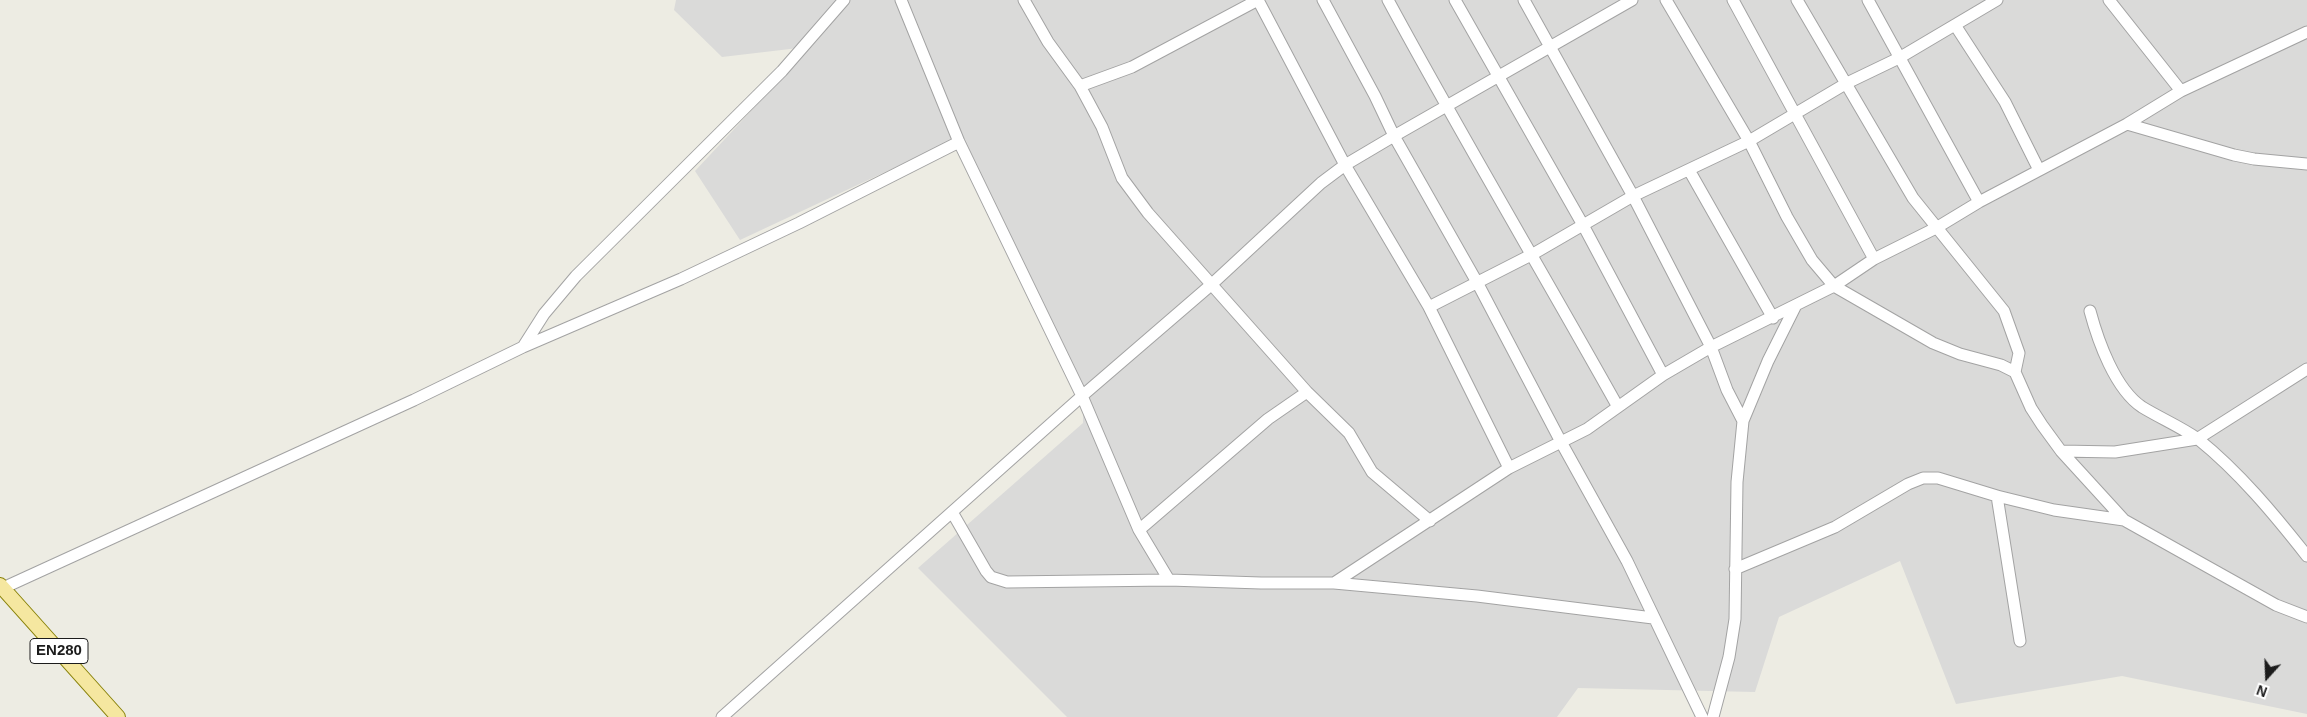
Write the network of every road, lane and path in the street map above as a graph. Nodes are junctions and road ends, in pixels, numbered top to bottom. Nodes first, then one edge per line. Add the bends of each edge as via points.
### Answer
1 (844, 0) edge
2 (901, 0) edge
3 (1024, 0) edge
4 (1258, 0) edge
5 (1322, 0) edge
6 (1388, 0) edge
7 (1455, 0) edge
8 (1524, 0) edge
9 (1632, 0) edge
10 (1666, 0) edge
11 (1733, 0) edge
12 (1797, 0) edge
13 (1868, 0) edge
14 (1997, 0) edge
15 (2109, 0) edge
16 (1978, 5) edge
17 (1955, 25) junction
18 (2307, 32) edge
19 (1551, 46) junction
20 (1899, 58) junction
21 (1498, 76) junction
22 (1847, 83) junction
23 (1080, 86) junction
24 (2181, 91) junction
25 (1445, 106) junction
26 (1796, 114) junction
27 (2127, 124) junction
28 (1394, 136) junction
29 (1749, 141) junction
30 (958, 142) junction
31 (2307, 164) edge
32 (1345, 166) junction
33 (1690, 170) junction
34 (2039, 170) junction
35 (1633, 196) junction
36 (1979, 202) junction
37 (1583, 225) junction
38 (1936, 228) junction
39 (1532, 254) junction
40 (1874, 259) junction
41 (1212, 284) junction
42 (1478, 284) junction
43 (1834, 286) junction
44 (1429, 307) junction
45 (1795, 307) junction
46 (2090, 311) dead end
47 (1773, 318) junction
48 (523, 347) junction
49 (1711, 348) junction
50 (2307, 368) edge
51 (2015, 372) junction
52 (1663, 375) junction
53 (1307, 392) junction
54 (1082, 396) junction
55 (1618, 407) junction
56 (1743, 421) junction
57 (2197, 439) junction
58 (1561, 442) junction
59 (2061, 451) junction
60 (1509, 468) junction
61 (1997, 496) junction
62 (952, 512) junction
63 (2124, 520) junction
64 (1430, 521) junction
65 (1139, 530) junction
66 (2307, 556) edge
67 (1735, 569) junction
68 (1169, 580) junction
69 (1334, 583) junction
70 (2, 587) edge
71 (2307, 617) edge
72 (1653, 618) junction
73 (2020, 641) dead end
74 (118, 717) edge
75 (722, 717) edge
76 (1702, 717) edge
77 (1713, 717) edge

1 - 48 street via 782,71 576,276 544,314
2 - 30 street
3 - 23 street via 1048,42
4 - 23 street via 1132,67
4 - 32 street
5 - 28 street
6 - 25 street
7 - 21 street
8 - 19 street
9 - 19 street
10 - 29 street
11 - 26 street
12 - 22 street
13 - 20 street
14 - 16 street
15 - 24 street
16 - 17 street
17 - 20 street
17 - 34 street via 2005,102
18 - 24 street
19 - 21 street
19 - 35 street
20 - 22 street
20 - 36 street
21 - 25 street
21 - 37 street
22 - 26 street
22 - 38 street via 1892,166
23 - 41 street via 1102,127 1122,178 1169,238
24 - 27 street
25 - 28 street
25 - 39 street
26 - 29 street
26 - 40 street
27 - 31 street via 2234,155
27 - 34 street
28 - 32 street
28 - 42 street
29 - 33 street
29 - 43 street via 1812,260
30 - 48 street via 681,279
30 - 54 street
32 - 41 street
32 - 44 street
33 - 35 street
33 - 47 street
34 - 36 street
35 - 37 street
35 - 49 street
36 - 38 street
37 - 39 street
37 - 52 street
38 - 40 street
38 - 51 street via 2004,311 2019,353
39 - 42 street
39 - 55 street
40 - 43 street
41 - 53 street
41 - 54 street
42 - 44 street
42 - 58 street
43 - 45 street
43 - 51 street via 1933,343
44 - 60 street
45 - 47 street
45 - 56 street
46 - 57 street via 2102,347 2126,392 2142,407
47 - 49 street
48 - 70 street via 414,400
49 - 52 street
49 - 56 street
50 - 57 street
51 - 59 street via 2030,408
52 - 55 street
53 - 64 street via 1349,433 1372,472
53 - 65 street via 1268,419
54 - 62 street
54 - 65 street
55 - 58 street
56 - 67 street via 1737,482
57 - 59 street via 2115,452
57 - 66 street via 2252,490
58 - 60 street
58 - 72 street via 1627,561
59 - 63 street
60 - 64 street
61 - 63 street via 2054,510
61 - 67 street via 1938,478 1923,478 1835,527
61 - 73 street
62 - 68 street via 986,571 998,580
62 - 75 street
63 - 71 street via 2276,605
64 - 69 street
65 - 68 street
67 - 77 street via 1735,619
68 - 69 street
69 - 72 street via 1477,596
70 - 74 main road, EN280
72 - 76 street

